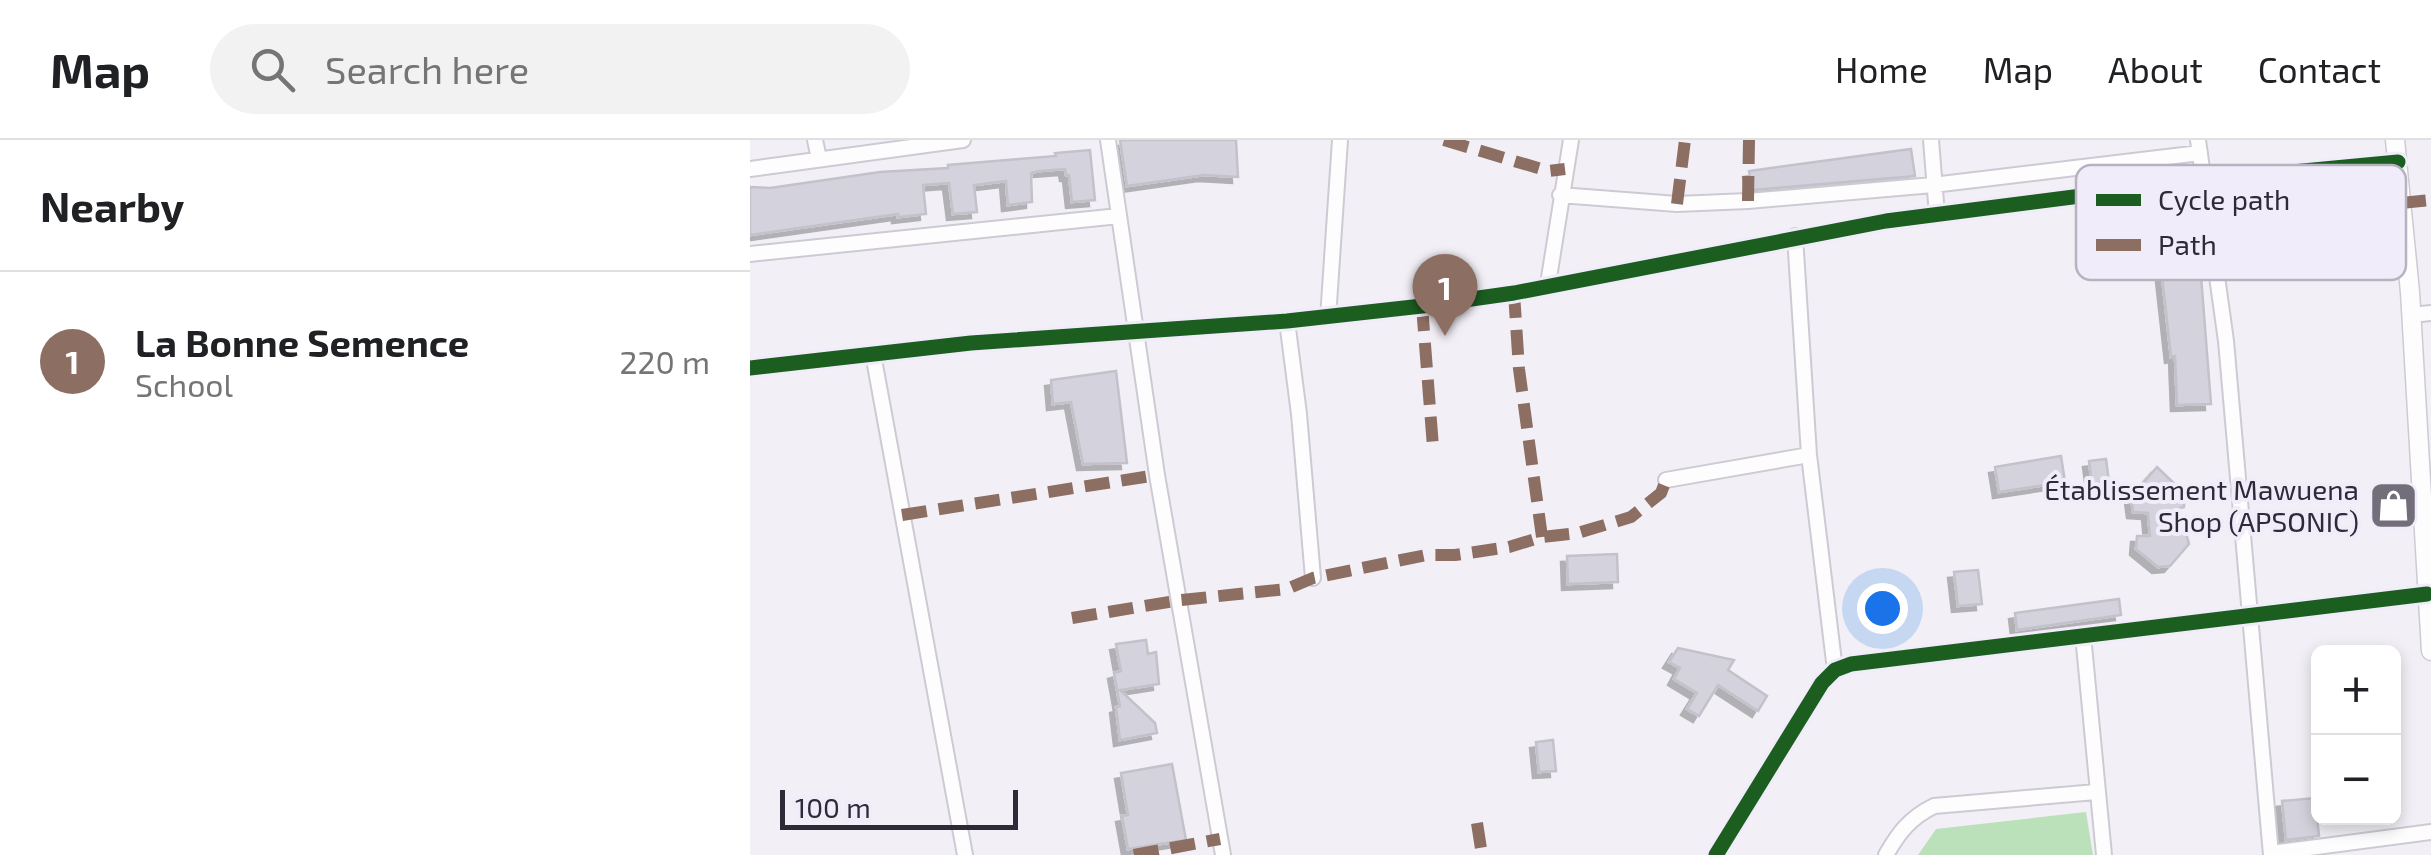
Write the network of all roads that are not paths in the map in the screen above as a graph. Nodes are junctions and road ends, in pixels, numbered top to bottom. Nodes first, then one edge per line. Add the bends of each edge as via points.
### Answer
1 (815, 140) edge
2 (955, 140) edge
3 (963, 140) edge
4 (1108, 140) edge
5 (1340, 140) edge
6 (1571, 140) edge
7 (1931, 140) edge
8 (2395, 140) edge
9 (2199, 146) edge
10 (819, 160) junction
11 (2398, 162) junction
12 (2366, 165) edge
13 (2398, 165) edge
14 (750, 169) edge
15 (1933, 186) junction
16 (1560, 194) junction
17 (2076, 196) edge
18 (1937, 214) junction
19 (1119, 216) junction
20 (1795, 236) junction
21 (750, 254) edge
22 (2406, 256) edge
23 (2218, 280) edge
24 (1548, 284) junction
25 (2431, 313) edge
26 (2411, 314) junction
27 (1328, 318) junction
28 (1287, 321) junction
29 (1136, 330) junction
30 (873, 354) junction
31 (750, 368) edge
32 (1809, 455) junction
33 (1666, 480) dead end
34 (1312, 578) dead end
35 (2426, 594) junction
36 (2250, 614) junction
37 (2083, 635) junction
38 (2431, 650) edge
39 (1835, 670) junction
40 (2096, 792) junction
41 (2431, 832) edge
42 (2271, 854) edge
43 (964, 855) edge
44 (1223, 855) edge
45 (1716, 855) edge
46 (1886, 855) edge
47 (2104, 855) edge

1 - 10 street
2 - 3 street
2 - 10 street
4 - 19 street
5 - 27 street
6 - 16 street
7 - 15 street
8 - 11 street
9 - 15 street
10 - 14 street
11 - 12 street
11 - 13 street
15 - 16 street via 1677,204
15 - 18 street
16 - 24 street
17 - 18 street
18 - 20 street
19 - 21 street
19 - 29 street
20 - 24 street
20 - 32 street
22 - 26 street
23 - 36 street
24 - 27 street
25 - 26 street
26 - 35 street
27 - 28 street
28 - 29 street
28 - 34 street
29 - 30 street
29 - 44 street
30 - 31 street
30 - 43 street
32 - 33 street
32 - 39 street
35 - 36 street
35 - 38 street
36 - 37 street
36 - 42 street
37 - 39 street
37 - 40 street
39 - 45 street
40 - 46 street via 1934,806 1902,829
40 - 47 street
41 - 42 street

